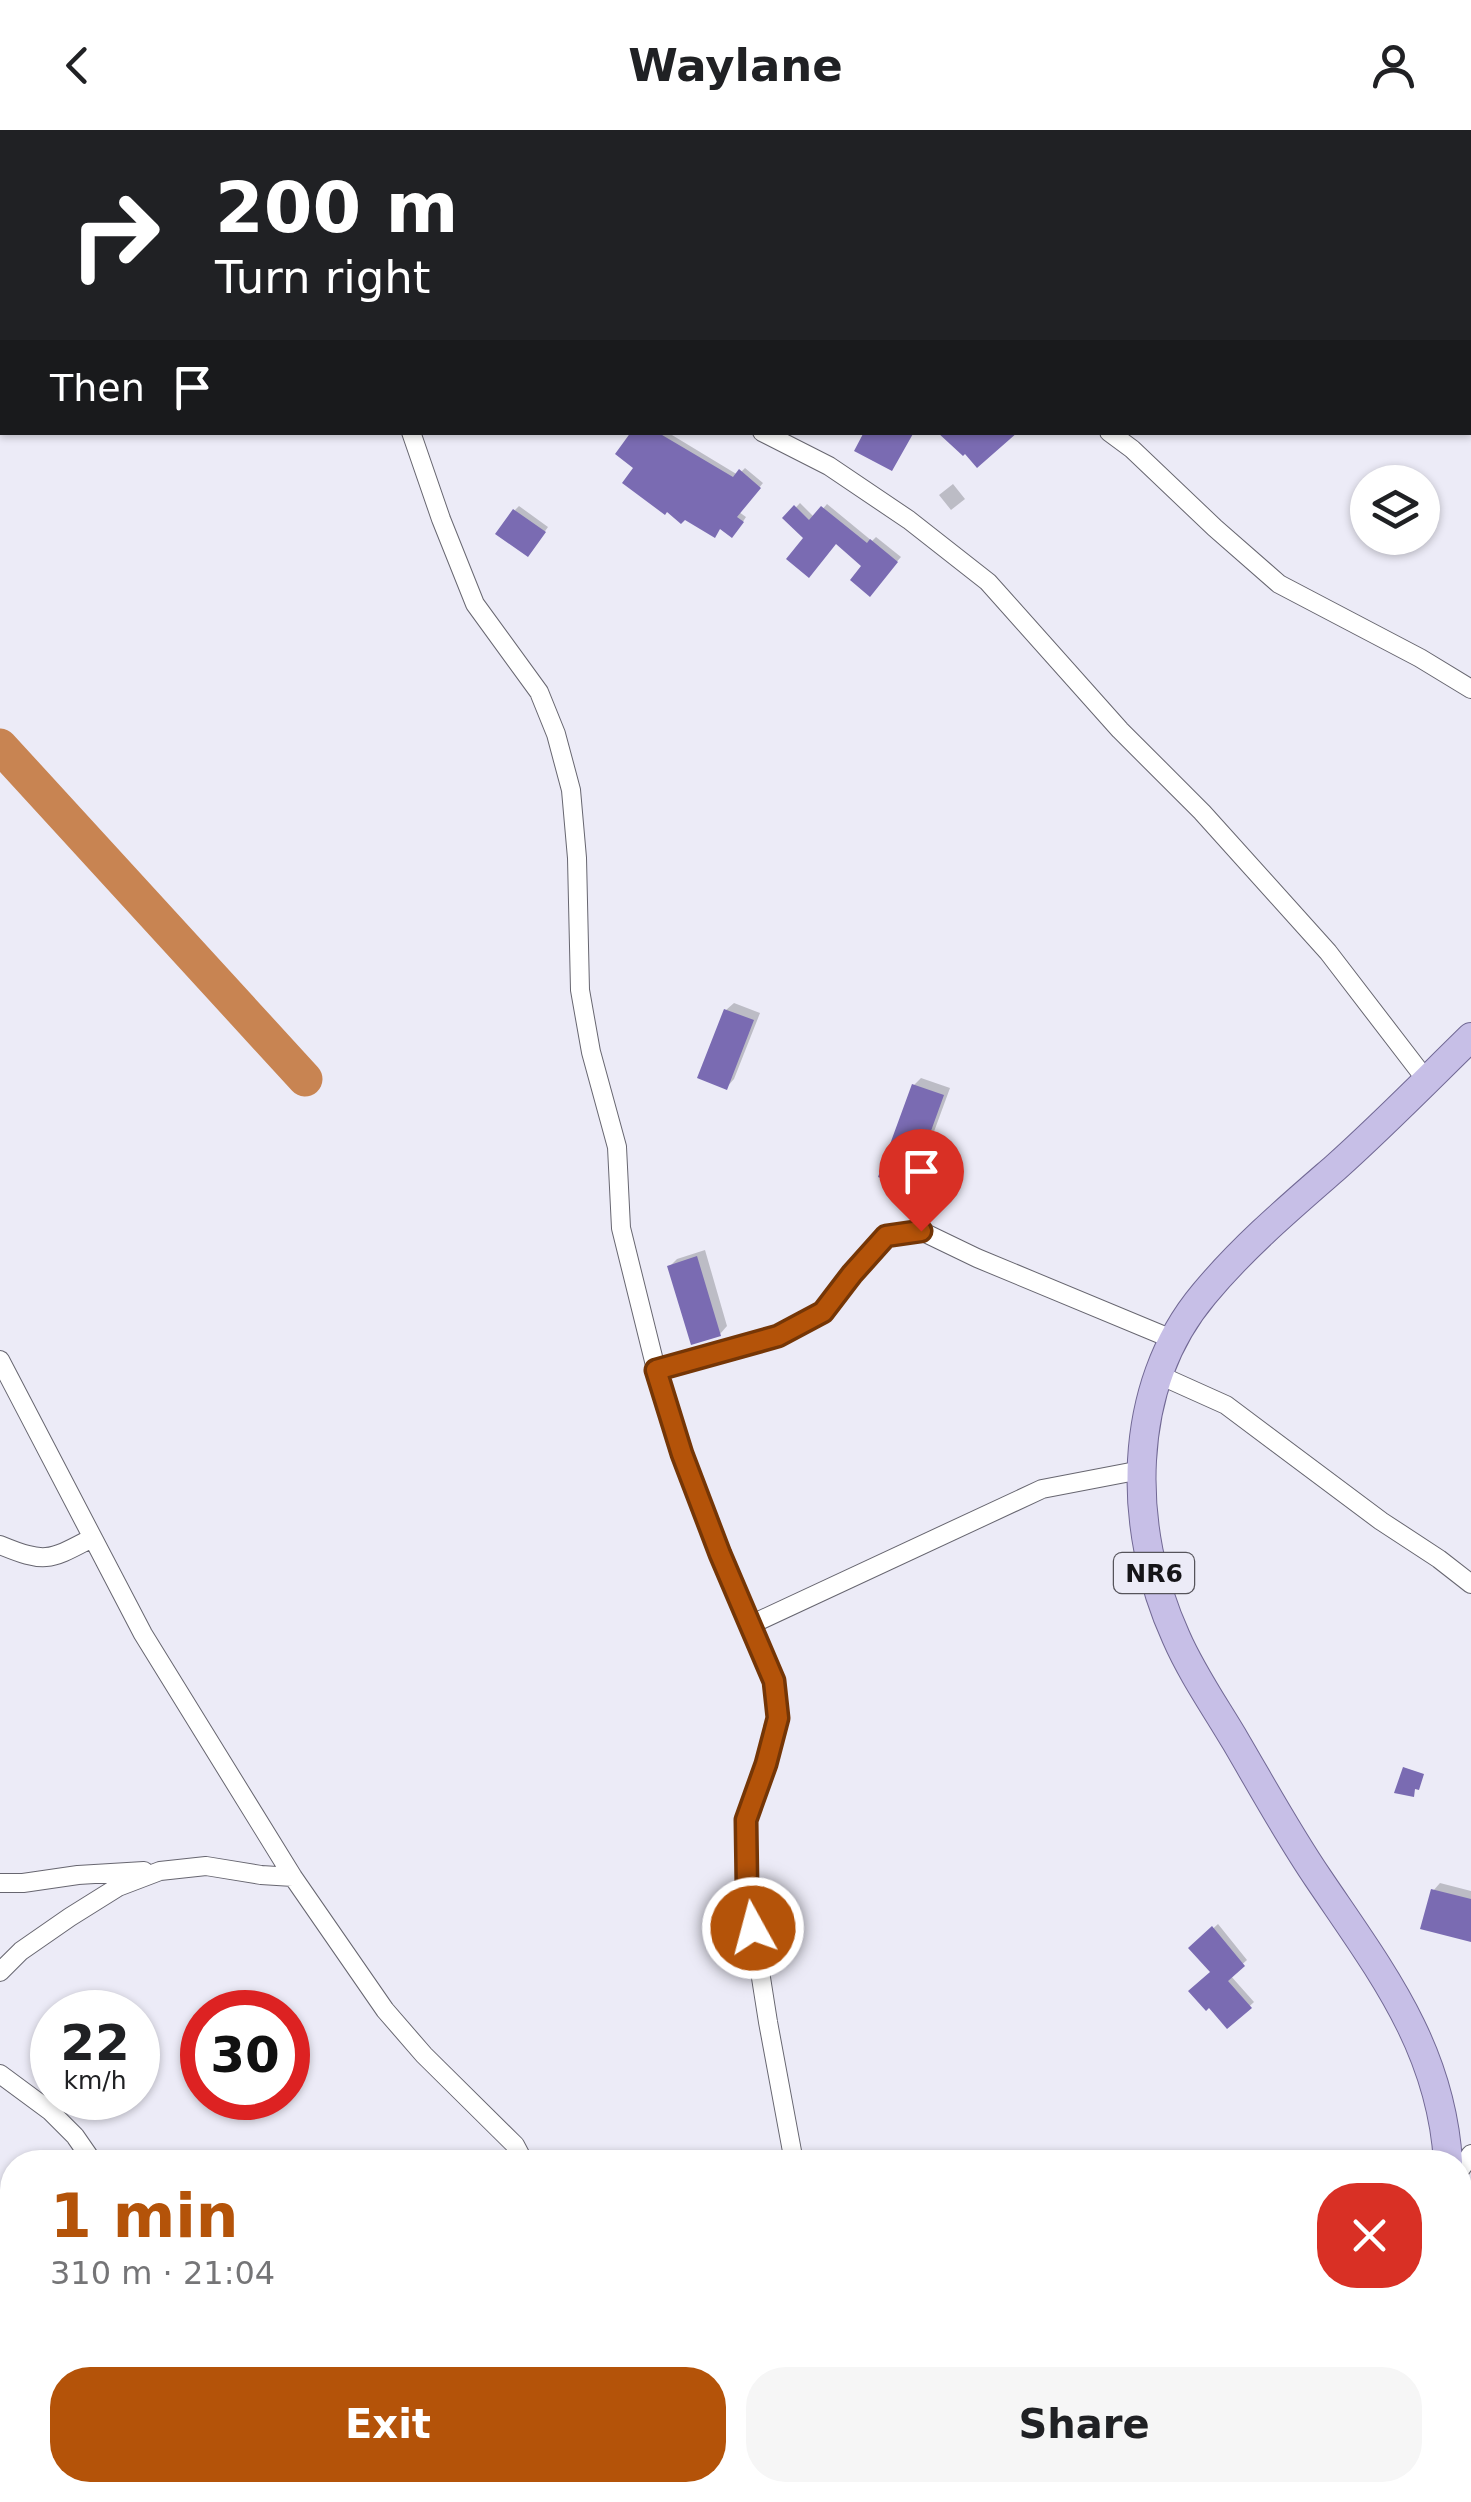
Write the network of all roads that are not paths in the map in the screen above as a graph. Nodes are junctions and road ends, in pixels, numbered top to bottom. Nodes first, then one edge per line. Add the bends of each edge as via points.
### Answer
1 (412, 435) edge
2 (768, 435) edge
3 (1113, 435) edge
4 (1471, 689) edge
5 (1471, 1037) edge
6 (1427, 1081) junction
7 (1172, 1339) junction
8 (0, 1360) edge
9 (656, 1370) junction
10 (1157, 1374) junction
11 (1140, 1470) junction
12 (92, 1538) junction
13 (0, 1545) edge
14 (1471, 1584) edge
15 (750, 1624) junction
16 (160, 1870) junction
17 (293, 1877) junction
18 (0, 1883) edge
19 (0, 1972) edge
20 (0, 2074) edge
21 (85, 2150) edge
22 (518, 2150) edge
23 (792, 2150) edge
24 (1448, 2150) edge

1 - 9 street via 476,604 539,692 571,790 580,990 617,1146 621,1228
2 - 6 street via 829,466 988,582 1328,952
3 - 4 street via 1279,584
5 - 6 main road, NR6
6 - 7 main road, NR6 via 1238,1255
7 - 9 street via 921,1231 886,1236 823,1312 778,1336
7 - 10 main road, NR6
8 - 12 street
9 - 15 street via 688,1471
10 - 11 main road, NR6
10 - 14 street via 1226,1405
11 - 15 street via 1042,1489
11 - 24 main road, NR6 via 1149,1549 1176,1638 1296,1845 1412,2024 1440,2102
12 - 13 street via 52,1558
12 - 17 street via 143,1634
15 - 23 street via 774,1681 778,1718 746,1820 747,1889
16 - 17 street via 206,1866
16 - 18 street
16 - 19 street via 86,1907
17 - 22 street via 385,2010
20 - 21 street via 50,2112

